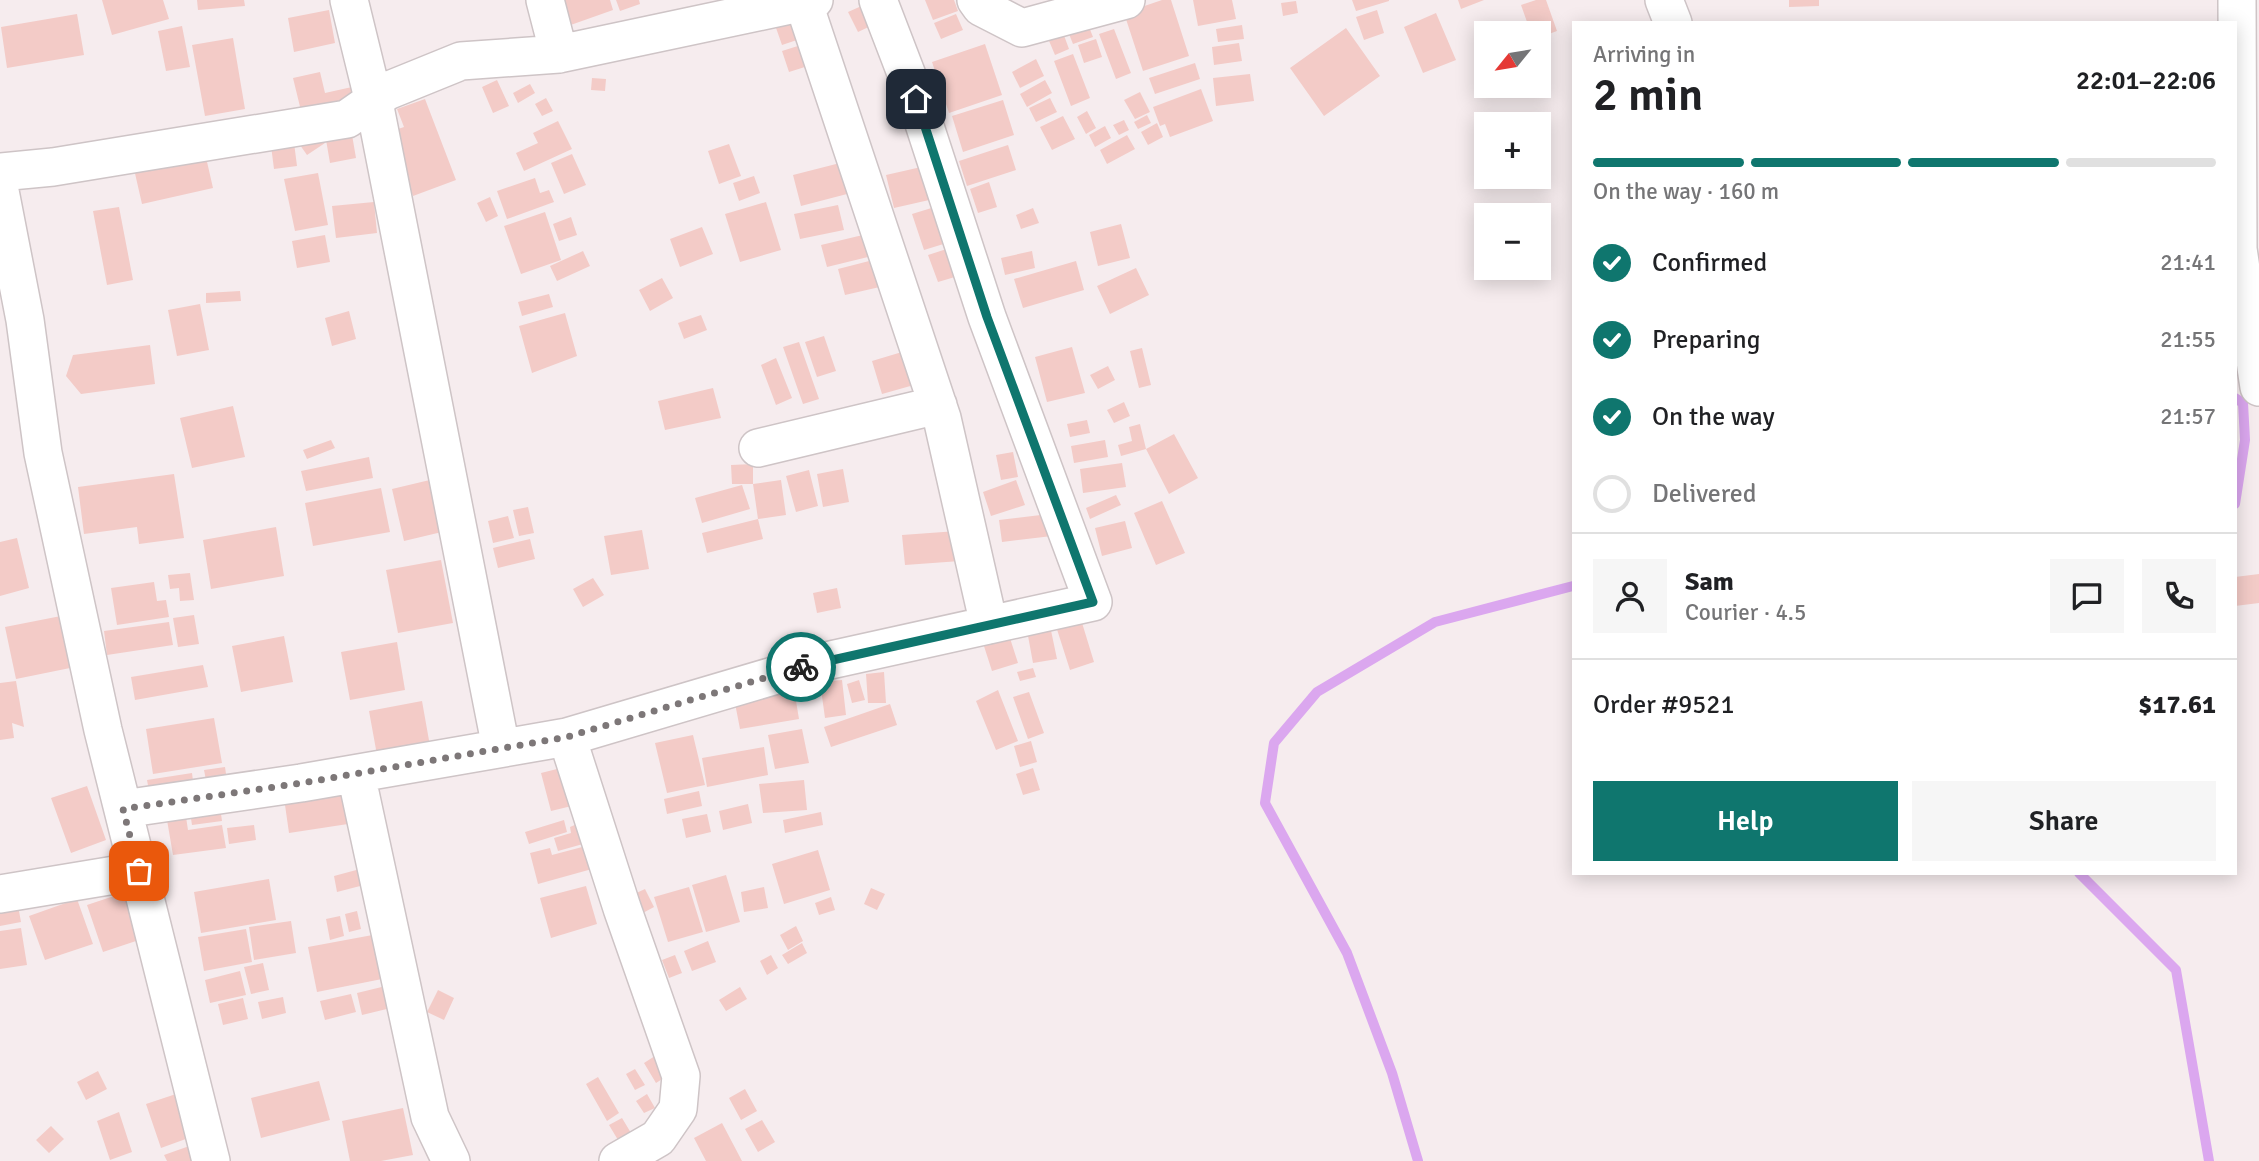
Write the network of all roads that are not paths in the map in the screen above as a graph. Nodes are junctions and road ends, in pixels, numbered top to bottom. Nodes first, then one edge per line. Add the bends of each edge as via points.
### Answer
1 (349, 0) edge
2 (545, 0) edge
3 (878, 0) edge
4 (976, 0) edge
5 (1126, 0) edge
6 (1664, 0) edge
7 (2236, 0) edge
8 (808, 1) edge
9 (1672, 21) edge
10 (2236, 21) edge
11 (559, 54) junction
12 (374, 102) junction
13 (2237, 124) edge
14 (0, 172) edge
15 (0, 191) edge
16 (13, 332) edge
17 (2259, 387) edge
18 (938, 405) junction
19 (758, 447) dead end
20 (989, 625) junction
21 (567, 737) junction
22 (500, 748) junction
23 (356, 774) junction
24 (123, 809) junction
25 (139, 871) junction
26 (0, 894) edge
27 (211, 1161) edge
28 (451, 1161) edge
29 (618, 1161) edge

1 - 12 street
2 - 11 street
3 - 20 street via 916,99 987,317 1093,602
4 - 5 street via 1022,28
6 - 9 street
7 - 10 street
8 - 11 street
8 - 18 street
11 - 12 street via 461,61 387,91
12 - 14 street via 347,119
12 - 22 street
13 - 17 street via 2238,249
15 - 16 street
16 - 24 street
18 - 19 street
18 - 20 street
20 - 21 street via 817,663
21 - 22 street
21 - 29 street via 681,1076 678,1109 658,1138
22 - 23 street
23 - 24 street
23 - 28 street via 430,1116
24 - 25 street
25 - 26 street
25 - 27 street

